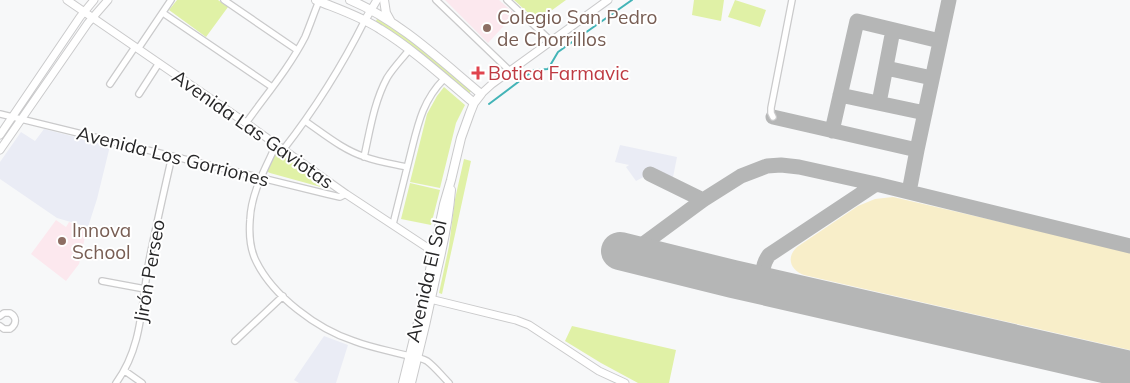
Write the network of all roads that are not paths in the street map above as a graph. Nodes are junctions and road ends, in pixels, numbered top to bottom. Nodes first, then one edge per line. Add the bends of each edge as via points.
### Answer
1 (67, 0) edge
2 (94, 0) edge
3 (108, 0) edge
4 (171, 0) edge
5 (224, 0) edge
6 (350, 0) edge
7 (377, 0) edge
8 (384, 0) edge
9 (436, 0) edge
10 (507, 0) edge
11 (608, 0) edge
12 (792, 0) edge
13 (318, 1) edge
14 (371, 10) junction
15 (84, 11) junction
16 (163, 13) junction
17 (92, 17) junction
18 (365, 20) junction
19 (393, 23) junction
20 (551, 41) junction
21 (136, 48) junction
22 (297, 50) junction
23 (409, 50) junction
24 (158, 63) junction
25 (510, 71) junction
26 (444, 79) junction
27 (110, 84) dead end
28 (272, 87) junction
29 (139, 94) dead end
30 (481, 94) junction
31 (474, 103) junction
32 (0, 114) edge
33 (12, 117) junction
34 (773, 117) dead end
35 (21, 119) junction
36 (305, 121) junction
37 (246, 123) junction
38 (0, 135) edge
39 (276, 145) junction
40 (0, 150) edge
41 (283, 150) junction
42 (172, 156) junction
43 (364, 157) junction
44 (407, 168) junction
45 (261, 178) junction
46 (346, 194) junction
47 (393, 224) junction
48 (438, 253) junction
49 (102, 280) dead end
50 (145, 289) junction
51 (283, 296) junction
52 (428, 299) junction
53 (0, 316) edge
54 (0, 326) edge
55 (236, 341) dead end
56 (414, 357) junction
57 (125, 371) junction
58 (116, 383) edge
59 (142, 383) edge
60 (403, 383) edge
61 (411, 383) edge
62 (449, 383) edge
63 (625, 383) edge

1 - 15 street, Avenida Las Gaviotas
2 - 15 street
3 - 17 street
4 - 16 street
5 - 22 street
6 - 14 main road
7 - 14 street
8 - 19 main road via 386,13
9 - 25 street
10 - 20 street
11 - 20 street, Avenida El Sol
12 - 34 street via 771,108
13 - 18 main road
13 - 22 street
14 - 18 street
14 - 19 main road
15 - 17 street, Avenida Las Gaviotas
15 - 33 street
16 - 21 street
16 - 28 street
17 - 21 street, Avenida Las Gaviotas
17 - 35 street
18 - 23 main road
18 - 36 street via 343,62
19 - 30 main road
20 - 25 street, Avenida El Sol
21 - 24 street, Avenida Las Gaviotas
21 - 27 street
22 - 28 street
23 - 26 main road
23 - 43 street via 390,74 379,97
24 - 29 street
24 - 37 street, Avenida Las Gaviotas
25 - 30 street, Avenida El Sol
26 - 31 main road
26 - 44 street via 423,110
28 - 37 street
30 - 31 main road, Avenida El Sol
31 - 48 main road, Avenida El Sol via 461,138 451,180 450,206
32 - 33 street, Avenida Los Gorriones
33 - 35 street, Avenida Los Gorriones
33 - 38 street
35 - 40 street
35 - 42 street, Avenida Los Gorriones
36 - 41 street
36 - 43 street via 336,143
37 - 39 street, Avenida Las Gaviotas
39 - 41 street, Avenida Las Gaviotas
39 - 45 street
41 - 46 street, Avenida Las Gaviotas
42 - 45 street, Avenida Los Gorriones
42 - 50 street, Jirón Perseo
43 - 44 street
44 - 47 street
45 - 46 street, Avenida Los Gorriones via 340,196
45 - 51 street via 252,202 250,238 261,273
46 - 47 street, Avenida Las Gaviotas
47 - 48 street, Avenida Las Gaviotas
48 - 52 main road, Avenida El Sol
49 - 50 street
50 - 57 street, Jirón Perseo via 141,323
51 - 55 street
51 - 56 street via 310,319 340,336
52 - 56 main road, Avenida El Sol
52 - 63 street via 529,325
53 - 54 street via 10,313 15,322 10,329
56 - 60 main road, Avenida El Sol
56 - 61 main road, Avenida El Sol
56 - 62 street via 428,362
57 - 58 street, Jirón Perseo
57 - 59 street

